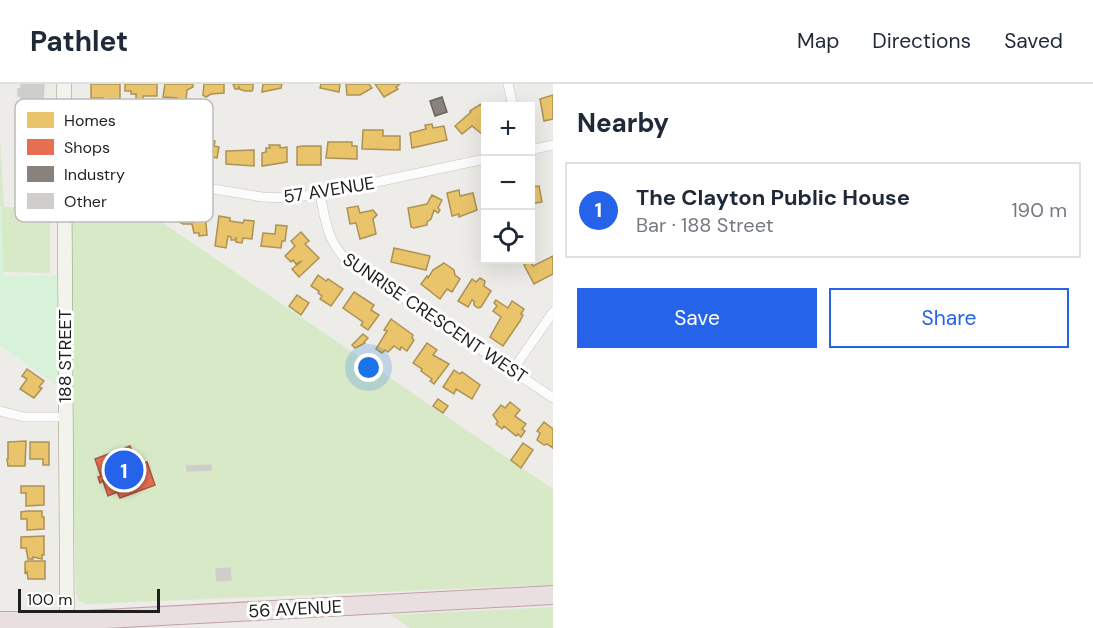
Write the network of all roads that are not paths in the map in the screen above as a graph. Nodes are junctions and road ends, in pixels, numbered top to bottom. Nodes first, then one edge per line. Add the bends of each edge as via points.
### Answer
1 (508, 84) edge
2 (512, 102) edge
3 (553, 145) edge
4 (535, 149) edge
5 (481, 160) edge
6 (213, 189) edge
7 (320, 194) junction
8 (64, 222) edge
9 (553, 312) edge
10 (512, 371) junction
11 (553, 398) edge
12 (0, 411) edge
13 (65, 417) junction
14 (553, 595) edge
15 (0, 621) edge
16 (67, 624) edge

1 - 2 street
3 - 4 street
5 - 7 street, 57 AVENUE
6 - 7 street, 57 AVENUE via 262,197
7 - 10 street, SUNRISE CRESCENT WEST via 328,235 346,259
8 - 13 street, 188 STREET
9 - 10 street
10 - 11 street, SUNRISE CRESCENT WEST
12 - 13 street via 24,417
13 - 16 street, 188 STREET
14 - 16 highway, 56 AVENUE
15 - 16 highway, 56 AVENUE

